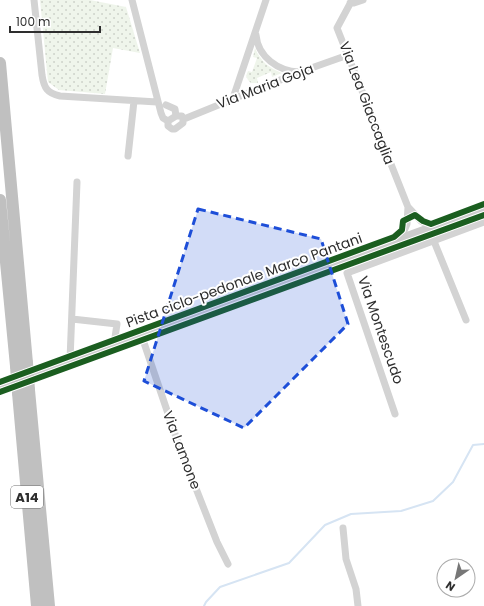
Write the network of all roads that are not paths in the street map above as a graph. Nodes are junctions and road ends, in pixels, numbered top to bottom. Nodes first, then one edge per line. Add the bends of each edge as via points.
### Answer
1 (34, 0) edge
2 (132, 0) edge
3 (266, 0) edge
4 (363, 0) edge
5 (351, 2) edge
6 (256, 33) junction
7 (348, 55) junction
8 (0, 63) edge
9 (300, 72) junction
10 (233, 98) junction
11 (134, 101) junction
12 (158, 102) junction
13 (166, 105) dead end
14 (176, 116) junction
15 (184, 119) junction
16 (168, 121) junction
17 (128, 156) dead end
18 (77, 182) dead end
19 (0, 200) edge
20 (408, 207) junction
21 (484, 209) edge
22 (415, 217) junction
23 (407, 218) junction
24 (484, 222) edge
25 (431, 228) junction
26 (416, 234) junction
27 (400, 240) junction
28 (434, 241) junction
29 (72, 319) junction
30 (466, 320) dead end
31 (141, 334) junction
32 (114, 344) junction
33 (70, 360) junction
34 (21, 365) junction
35 (0, 387) edge
36 (23, 392) junction
37 (395, 414) dead end
38 (33, 442) junction
39 (343, 528) dead end
40 (228, 564) dead end
41 (36, 604) edge
42 (49, 606) edge
43 (58, 606) edge
44 (358, 606) edge

1 - 11 street via 43,84 46,91 60,96
2 - 12 street
3 - 6 street
4 - 5 street
5 - 7 street, Via Lea Giaccaglia via 337,28
6 - 9 street via 260,48 269,60 281,68
6 - 10 street
7 - 9 street, Via Maria Goja
7 - 20 street, Via Lea Giaccaglia
8 - 34 highway, A14
9 - 10 street, Via Maria Goja
10 - 15 street, Via Maria Goja
11 - 12 street
11 - 17 street
12 - 16 street via 163,118
13 - 14 street via 175,109
14 - 15 street via 182,116
14 - 16 street
15 - 16 street via 176,129 168,126
18 - 29 street
19 - 34 highway, A14
20 - 22 street, Via Lea Giaccaglia
20 - 23 street, Via Lea Giaccaglia
21 - 25 street
22 - 25 street, Via Lea Giaccaglia
22 - 26 street
23 - 26 street
23 - 27 street, Via Lea Giaccaglia
24 - 28 street, Via Montescudo
25 - 26 street
25 - 28 street
26 - 27 street
27 - 31 street
28 - 30 street
28 - 37 street, Via Montescudo via 347,273
29 - 32 street via 117,324
29 - 33 street
31 - 32 street
31 - 40 street, Via Lamone via 177,440
32 - 33 street
33 - 35 street
34 - 36 highway, A14, bridge
36 - 38 highway, A14
36 - 41 highway, A14
38 - 42 highway, A14
38 - 43 highway via 38,453 52,587
39 - 44 street via 346,559 356,589

